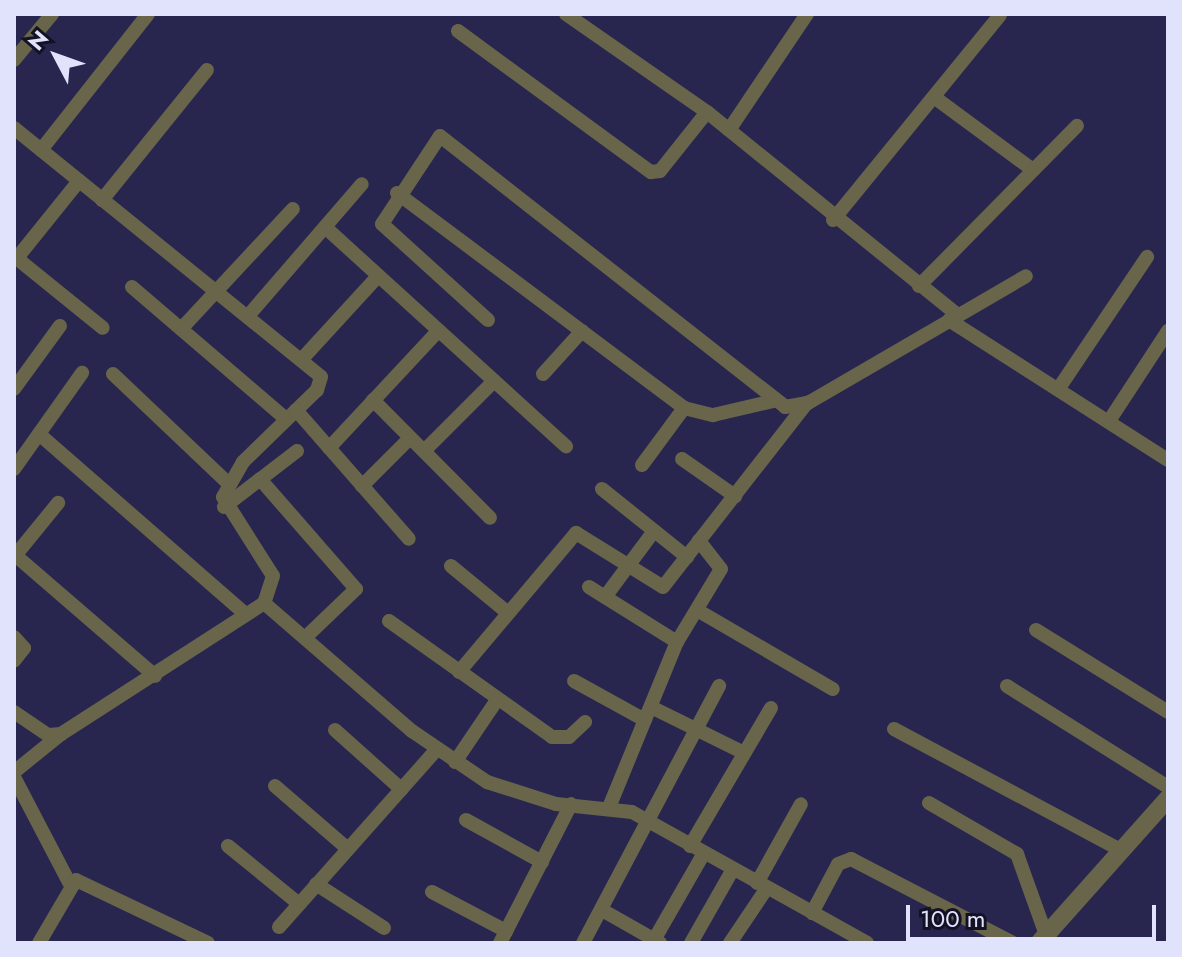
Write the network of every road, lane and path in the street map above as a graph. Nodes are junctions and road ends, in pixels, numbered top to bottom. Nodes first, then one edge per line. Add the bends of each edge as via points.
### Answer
1 (52, 14) edge
2 (148, 14) edge
3 (566, 14) edge
4 (807, 14) edge
5 (1000, 15) edge
6 (458, 31) dead end
7 (14, 60) edge
8 (207, 70) dead end
9 (934, 97) junction
10 (707, 112) junction
11 (1077, 126) dead end
12 (14, 128) edge
13 (729, 130) junction
14 (41, 150) junction
15 (1033, 170) junction
16 (79, 181) junction
17 (362, 184) dead end
18 (397, 193) junction
19 (102, 200) junction
20 (293, 209) dead end
21 (833, 220) junction
22 (325, 227) junction
23 (15, 257) edge
24 (1147, 257) dead end
25 (378, 276) junction
26 (1026, 276) dead end
27 (919, 286) junction
28 (132, 287) dead end
29 (217, 291) junction
30 (248, 316) junction
31 (953, 318) junction
32 (488, 320) dead end
33 (60, 326) dead end
34 (103, 328) dead end
35 (181, 329) junction
36 (438, 331) junction
37 (582, 331) junction
38 (1168, 331) edge
39 (302, 359) junction
40 (82, 373) dead end
41 (113, 374) dead end
42 (543, 374) dead end
43 (494, 381) junction
44 (1059, 388) junction
45 (14, 389) edge
46 (373, 400) junction
47 (773, 401) junction
48 (808, 403) junction
49 (684, 408) junction
50 (291, 414) junction
51 (1109, 421) junction
52 (39, 434) junction
53 (410, 438) junction
54 (566, 446) dead end
55 (329, 448) junction
56 (297, 451) dead end
57 (424, 451) junction
58 (1167, 458) edge
59 (682, 459) dead end
60 (642, 465) dead end
61 (14, 469) edge
62 (260, 479) junction
63 (228, 483) junction
64 (362, 486) junction
65 (602, 489) dead end
66 (735, 496) junction
67 (58, 503) dead end
68 (224, 507) junction
69 (490, 518) dead end
70 (654, 531) junction
71 (409, 539) dead end
72 (699, 541) junction
73 (15, 556) edge
74 (687, 557) junction
75 (451, 566) dead end
76 (628, 566) junction
77 (589, 587) dead end
78 (605, 597) junction
79 (264, 603) junction
80 (697, 610) junction
81 (243, 612) junction
82 (508, 613) junction
83 (389, 621) dead end
84 (1036, 630) dead end
85 (307, 636) junction
86 (14, 637) edge
87 (677, 642) junction
88 (14, 661) edge
89 (459, 672) junction
90 (155, 676) junction
91 (574, 681) dead end
92 (719, 686) dead end
93 (1007, 686) dead end
94 (833, 689) dead end
95 (497, 700) junction
96 (771, 708) dead end
97 (14, 712) edge
98 (1168, 712) edge
99 (648, 714) junction
100 (585, 722) dead end
101 (894, 729) dead end
102 (335, 730) dead end
103 (698, 730) junction
104 (61, 734) junction
105 (436, 750) junction
106 (744, 753) junction
107 (455, 762) junction
108 (14, 774) edge
109 (275, 786) dead end
110 (1168, 787) edge
111 (401, 789) junction
112 (1168, 798) edge
113 (929, 803) dead end
114 (571, 804) junction
115 (801, 804) dead end
116 (610, 805) junction
117 (466, 820) dead end
118 (652, 824) junction
119 (228, 846) dead end
120 (348, 849) junction
121 (697, 849) junction
122 (1121, 850) junction
123 (542, 862) junction
124 (733, 869) junction
125 (69, 882) junction
126 (316, 884) junction
127 (762, 885) junction
128 (432, 892) dead end
129 (299, 904) junction
130 (602, 910) junction
131 (812, 913) junction
132 (279, 927) dead end
133 (384, 928) dead end
134 (503, 937) edge
135 (1042, 939) edge
136 (45, 941) edge
137 (657, 941) edge
138 (208, 943) edge
139 (583, 943) edge
140 (691, 943) edge
141 (730, 943) edge
142 (867, 943) edge
143 (1013, 943) edge

1 - 7 street
2 - 14 street
3 - 10 street
4 - 13 street
5 - 9 street
6 - 10 street via 651,172 660,171
8 - 19 street
9 - 15 street
9 - 21 street
10 - 13 street
11 - 15 street
12 - 14 street
13 - 21 street
14 - 16 street
15 - 27 street
16 - 19 street
16 - 23 street
17 - 22 street
18 - 32 street via 382,217 386,230
18 - 37 street
18 - 47 street via 434,139 448,138
19 - 29 street
20 - 29 street
21 - 27 street
22 - 25 street
22 - 30 street
23 - 34 street
24 - 44 street
25 - 36 street
25 - 39 street
26 - 31 street
27 - 31 street
28 - 35 street
29 - 30 street
29 - 35 street
30 - 39 street
31 - 44 street
31 - 48 street
33 - 45 street
35 - 50 street
36 - 43 street
36 - 46 street
37 - 42 street
37 - 49 street
38 - 51 street
39 - 50 street via 320,383
40 - 52 street
41 - 63 street
43 - 54 street
43 - 57 street
44 - 51 street
46 - 53 street
46 - 55 street
47 - 48 street
47 - 49 street via 713,415
48 - 66 street
49 - 60 street
50 - 55 street
50 - 63 street
51 - 58 street
52 - 61 street
52 - 81 street
53 - 57 street
53 - 64 street
55 - 64 street
56 - 62 street
57 - 69 street
59 - 66 street
62 - 68 street
62 - 85 street via 356,589
63 - 68 street
64 - 71 street
65 - 70 street
66 - 72 street
67 - 73 street
68 - 79 street via 269,566
70 - 74 street
70 - 76 street
72 - 74 street
72 - 80 street via 721,569
73 - 90 street
74 - 76 street via 659,588
75 - 82 street
76 - 78 street
76 - 82 street via 576,533
77 - 78 street
78 - 87 street
79 - 81 street
79 - 85 street
80 - 87 street
80 - 94 street
81 - 90 street
82 - 89 street
83 - 89 street
84 - 98 street
85 - 105 street
86 - 88 street via 24,648
87 - 99 street
89 - 95 street
90 - 104 street
91 - 99 street
92 - 103 street
93 - 110 street
95 - 100 street via 552,737 569,737
95 - 107 street
96 - 106 street
97 - 104 street via 48,735
99 - 103 street
99 - 116 street
101 - 122 street
102 - 111 street
103 - 106 street
103 - 118 street
104 - 108 street
105 - 107 street
105 - 111 street
106 - 121 street
107 - 114 street via 522,796
108 - 125 street
109 - 120 street
111 - 120 street
112 - 122 street
113 - 135 street via 1017,854
114 - 116 street
114 - 123 street
115 - 127 street
116 - 118 street
117 - 123 street
118 - 121 street
118 - 130 street
119 - 129 street
120 - 126 street
121 - 124 street
121 - 137 street
122 - 135 street
123 - 134 street
124 - 127 street
124 - 140 street
125 - 136 street
125 - 138 street via 82,881
126 - 129 street
126 - 133 street
127 - 131 street
127 - 141 street
128 - 134 street
129 - 132 street
130 - 137 street
130 - 139 street
131 - 142 street
131 - 143 street via 838,864 851,859

